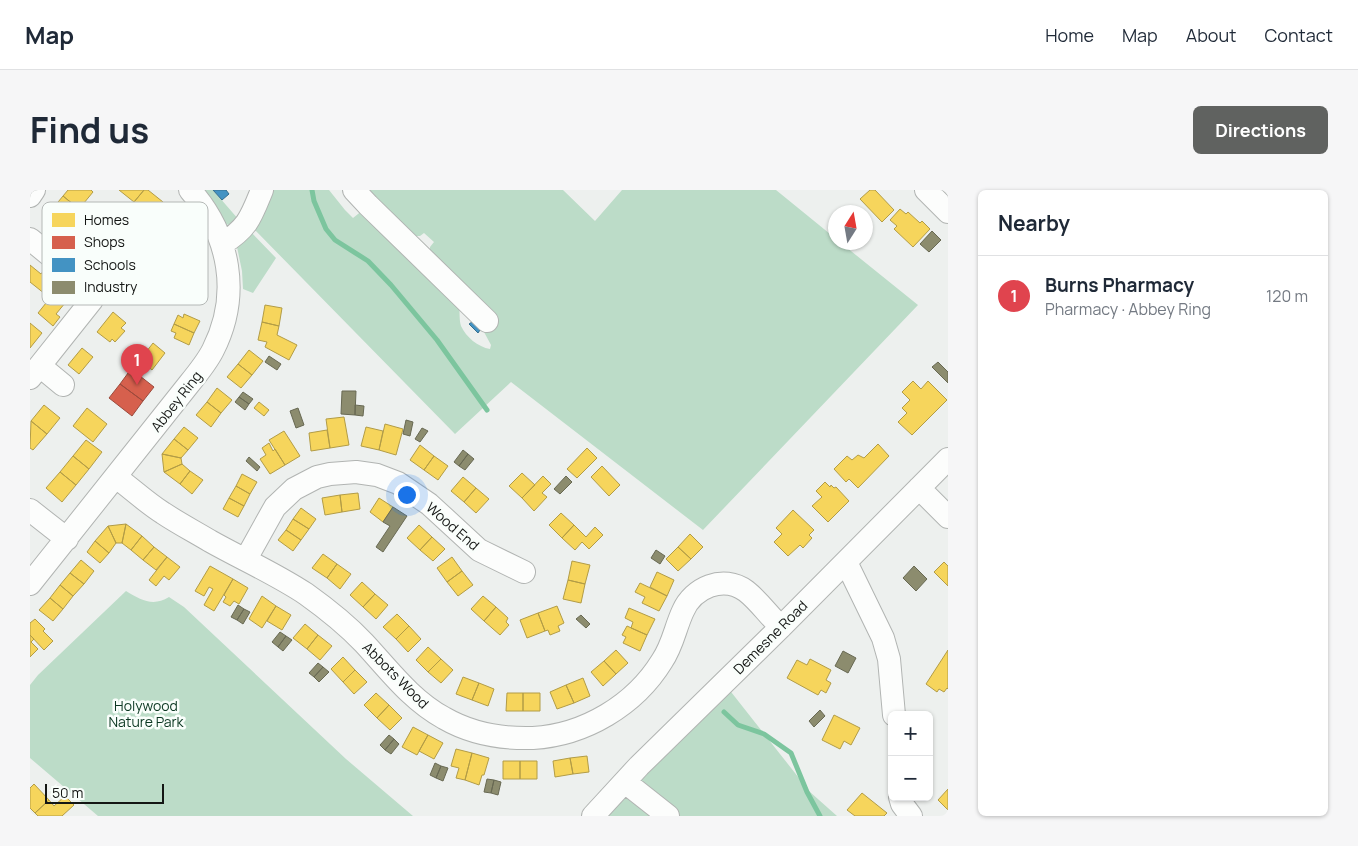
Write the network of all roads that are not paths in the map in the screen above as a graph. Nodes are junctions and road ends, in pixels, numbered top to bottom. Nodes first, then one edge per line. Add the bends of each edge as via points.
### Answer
1 (34, 190) edge
2 (190, 190) edge
3 (262, 190) edge
4 (354, 190) edge
5 (926, 190) edge
6 (30, 196) edge
7 (200, 202) edge
8 (948, 212) edge
9 (208, 213) edge
10 (30, 239) edge
11 (222, 244) junction
12 (42, 249) edge
13 (88, 305) edge
14 (487, 321) dead end
15 (35, 372) edge
16 (63, 385) dead end
17 (948, 459) edge
18 (116, 478) junction
19 (919, 488) junction
20 (30, 510) edge
21 (948, 517) edge
22 (66, 539) junction
23 (246, 559) junction
24 (846, 562) junction
25 (524, 572) dead end
26 (30, 584) edge
27 (781, 627) junction
28 (894, 711) edge
29 (626, 782) junction
30 (902, 801) edge
31 (593, 816) edge
32 (668, 816) edge
33 (911, 816) edge

1 - 6 street
2 - 7 street, Abbey Ring
3 - 11 street via 245,226
4 - 14 street
5 - 8 street
9 - 11 street, Abbey Ring
10 - 12 street
11 - 18 street, Abbey Ring via 228,273 228,304 213,350
13 - 15 street
15 - 16 street
17 - 19 street, Demesne Road
18 - 22 street, Abbey Ring
18 - 23 street, Abbots Wood via 162,512
19 - 21 street
19 - 24 street, Demesne Road
20 - 22 street
22 - 26 street, Abbey Ring
23 - 25 street, Wood End via 271,513 294,489 317,477 356,472 398,483 429,504 479,550
23 - 27 street, Abbots Wood via 305,594 339,620 430,710 463,727 498,736 534,738 552,735 587,725 612,712 652,676 671,645 686,605 703,588 720,584 738,586
24 - 27 street, Demesne Road
24 - 28 street via 883,638 889,659
27 - 29 street, Demesne Road
29 - 31 street, Demesne Road
29 - 32 street
30 - 33 street

